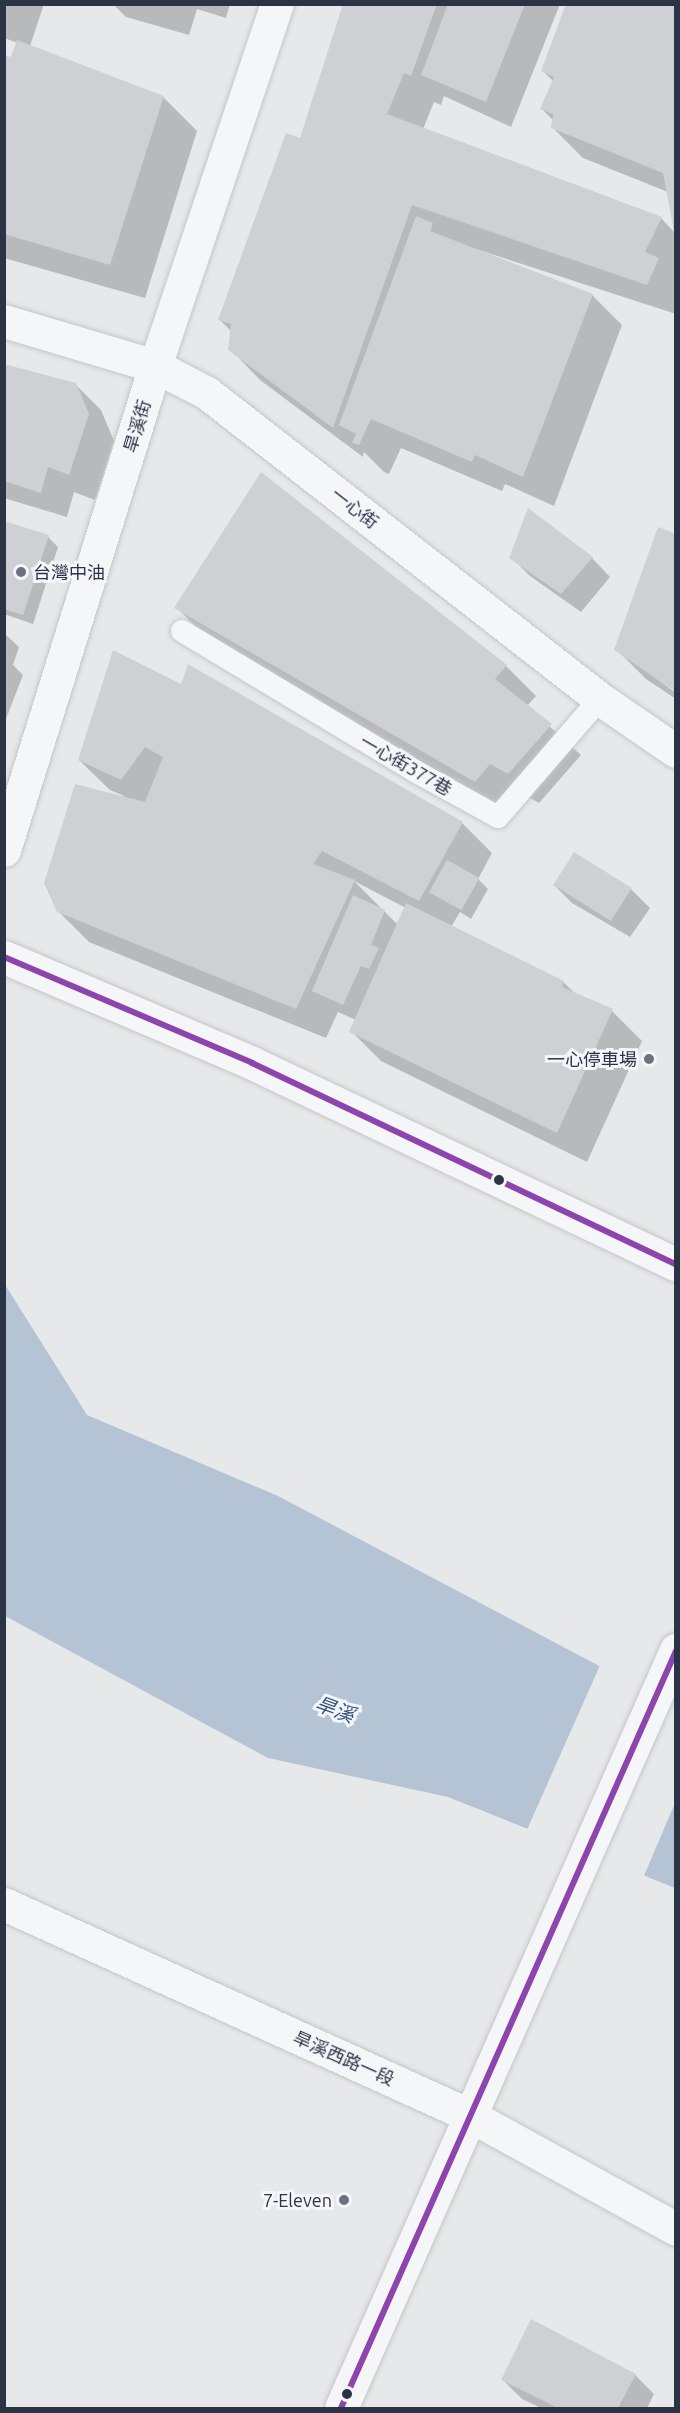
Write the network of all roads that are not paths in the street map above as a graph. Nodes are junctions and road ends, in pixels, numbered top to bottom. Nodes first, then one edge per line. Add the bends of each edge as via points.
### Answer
1 (277, 4) edge
2 (4, 321) edge
3 (156, 366) junction
4 (182, 631) dead end
5 (600, 699) junction
6 (675, 751) edge
7 (4, 850) edge
8 (4, 957) edge
9 (675, 1264) edge
10 (675, 1650) edge
11 (4, 1904) edge
12 (469, 2115) junction
13 (675, 2229) edge
14 (341, 2409) edge

1 - 3 street, 旱溪街
2 - 3 street, 一心街
3 - 5 street, 一心街 via 207,393
3 - 7 street, 旱溪街
4 - 5 lane, 一心街377巷 via 498,817
5 - 6 street, 一心街
8 - 9 street via 252,1063
10 - 12 street
11 - 12 street, 旱溪西路一段
12 - 13 street, 旱溪西路一段
12 - 14 street

